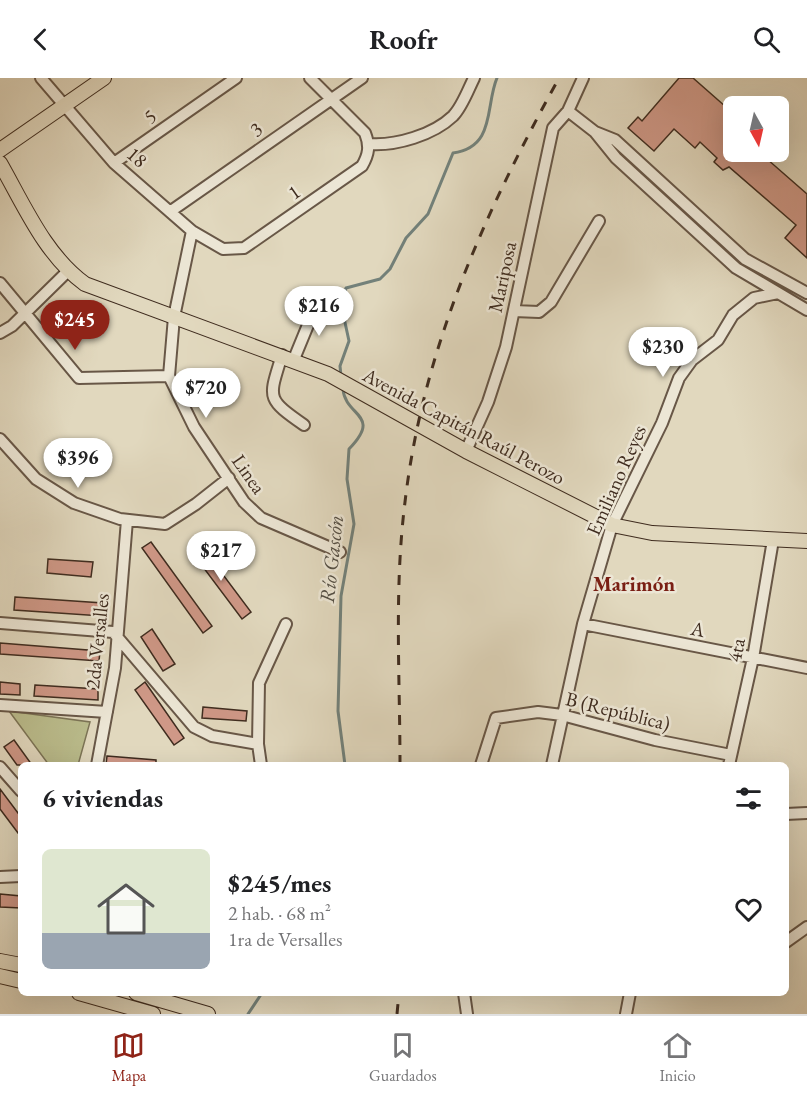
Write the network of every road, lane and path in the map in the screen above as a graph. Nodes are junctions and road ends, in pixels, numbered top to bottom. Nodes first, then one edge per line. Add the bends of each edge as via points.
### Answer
1 (41, 78) edge
2 (104, 78) edge
3 (236, 78) edge
4 (310, 78) edge
5 (362, 78) edge
6 (474, 78) edge
7 (583, 78) edge
8 (332, 99) junction
9 (63, 106) junction
10 (568, 111) junction
11 (596, 132) junction
12 (369, 144) junction
13 (0, 150) edge
14 (0, 163) edge
15 (114, 163) junction
16 (171, 210) junction
17 (599, 221) dead end
18 (192, 231) junction
19 (223, 249) joint
20 (68, 272) junction
21 (0, 283) edge
22 (778, 293) junction
23 (807, 293) edge
24 (317, 303) dead end
25 (514, 310) junction
26 (807, 310) edge
27 (25, 313) junction
28 (174, 317) junction
29 (0, 333) edge
30 (288, 357) junction
31 (169, 376) junction
32 (304, 425) dead end
33 (0, 439) edge
34 (466, 451) junction
35 (229, 478) junction
36 (127, 520) junction
37 (612, 525) junction
38 (773, 540) junction
39 (807, 541) edge
40 (340, 552) dead end
41 (0, 623) edge
42 (286, 624) dead end
43 (583, 624) junction
44 (117, 636) junction
45 (753, 658) junction
46 (807, 668) edge
47 (0, 705) edge
48 (107, 712) junction
49 (562, 715) junction
50 (258, 744) junction
51 (730, 760) edge
52 (98, 762) edge
53 (261, 762) edge
54 (482, 762) edge
55 (553, 762) edge
56 (0, 767) edge
57 (18, 788) edge
58 (807, 813) edge
59 (789, 814) edge
60 (18, 876) edge
61 (0, 877) edge
62 (807, 927) edge
63 (789, 940) edge
64 (0, 961) edge
65 (18, 964) edge
66 (0, 976) edge
67 (18, 980) edge
68 (90, 996) edge
69 (146, 996) edge
70 (464, 996) edge
71 (629, 996) edge
72 (153, 1014) edge
73 (208, 1014) edge
74 (467, 1014) edge
75 (626, 1014) edge

1 - 9 street, 18
2 - 9 main road
3 - 15 street, 5
4 - 8 street
5 - 8 street, 3
6 - 12 street via 453,115 421,135 399,143
7 - 10 street, Mariposa
8 - 12 street via 365,134
8 - 16 street, 3
9 - 13 main road
9 - 15 street, 18
10 - 11 street
10 - 25 street, Mariposa via 554,128
11 - 22 street via 611,153 721,255
11 - 23 street via 615,140 745,259
12 - 19 street, 1 via 362,166 244,248
14 - 20 main road, Avenida Capitán Raúl Perozo via 49,248
15 - 16 street, 18
16 - 18 street, 18
17 - 25 street via 551,302 539,312
18 - 19 street, 18
18 - 28 street
20 - 27 street
20 - 28 main road, Avenida Capitán Raúl Perozo via 85,284
21 - 27 street
22 - 26 street
22 - 37 street, Emiliano Reyes via 754,298 733,315 718,340 692,360 679,378 662,423
24 - 30 street
25 - 34 street, Mariposa via 488,402
27 - 29 street
27 - 31 street via 79,378
28 - 30 main road, Avenida Capitán Raúl Perozo
28 - 31 street
30 - 32 street via 271,392 274,403
30 - 34 main road, Avenida Capitán Raúl Perozo via 328,374
31 - 35 street, Linea via 194,427
33 - 36 street via 45,485 74,503
34 - 37 main road, Avenida Capitán Raúl Perozo
35 - 36 street via 165,524
35 - 40 street, Linea via 243,502 261,518
36 - 44 street, 2da Versalles
37 - 38 main road, Avenida Capitán Raúl Perozo via 652,533
37 - 43 street, Emiliano Reyes
38 - 39 main road, Avenida Capitán Raúl Perozo
38 - 45 street, 4ta
41 - 44 street via 113,632
42 - 50 street via 259,683
43 - 45 street, A
43 - 49 street, Emiliano Reyes
44 - 48 street, 2da Versalles
44 - 50 street via 194,727 212,736
45 - 46 street, A
45 - 51 street, 4ta
47 - 48 street
48 - 52 street, 2da Versalles
49 - 51 street, B (República)
49 - 54 street, B (República) via 538,712 496,718
49 - 55 street, Emiliano Reyes
50 - 53 street
56 - 57 street
58 - 59 street
60 - 61 street
62 - 63 street
64 - 65 main road
66 - 67 main road
68 - 72 main road
69 - 73 main road
70 - 74 street
71 - 75 street

